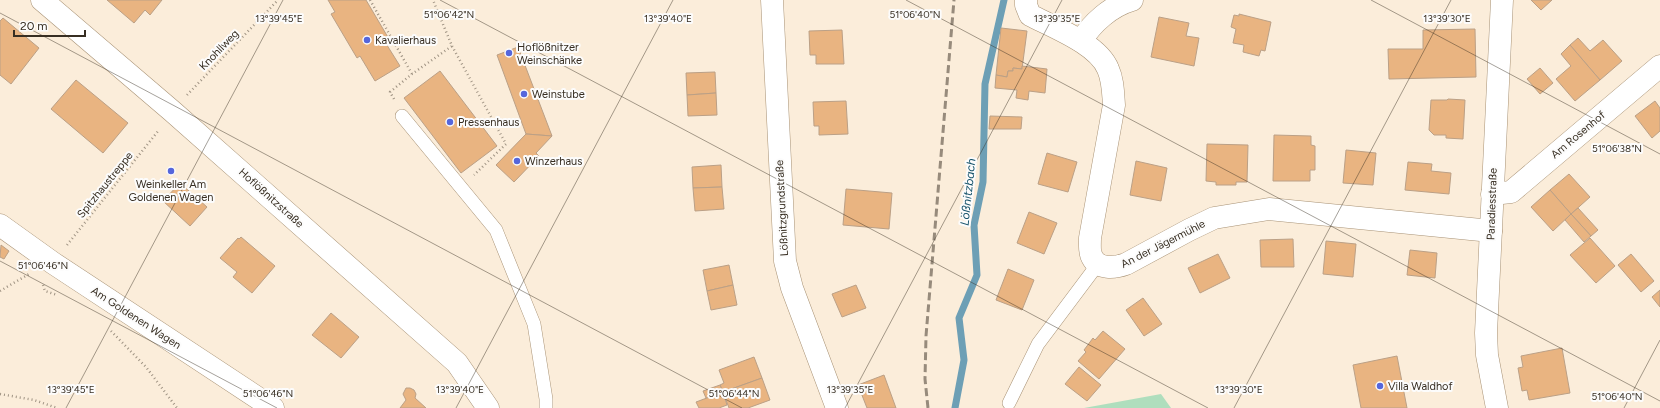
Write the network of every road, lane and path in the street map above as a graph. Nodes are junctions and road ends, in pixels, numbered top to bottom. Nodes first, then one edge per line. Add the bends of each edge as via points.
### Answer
1 (42, 0) edge
2 (278, 0) edge
3 (370, 0) edge
4 (433, 0) edge
5 (772, 0) edge
6 (1026, 0) edge
7 (1132, 0) edge
8 (1502, 0) edge
9 (1081, 41) junction
10 (452, 46) junction
11 (1660, 66) edge
12 (412, 74) junction
13 (172, 111) junction
14 (402, 116) joint
15 (160, 129) dead end
16 (1492, 194) junction
17 (471, 199) junction
18 (0, 225) edge
19 (1490, 231) junction
20 (57, 257) junction
21 (1098, 264) junction
22 (15, 281) dead end
23 (0, 290) edge
24 (60, 296) dead end
25 (107, 326) dead end
26 (0, 394) edge
27 (1009, 403) dead end
28 (57, 408) edge
29 (177, 408) edge
30 (273, 408) edge
31 (488, 408) edge
32 (546, 408) edge
33 (837, 408) edge
34 (1497, 408) edge

1 - 13 street, Hoflößnitzstraße
2 - 13 path, Knohllweg
3 - 12 path
4 - 10 path
5 - 33 street, Lößnitzgrundstraße via 785,261 792,288
6 - 9 street via 1030,15
7 - 9 street via 1096,22
8 - 16 street, Paradiesstraße
9 - 21 street via 1097,53 1108,67 1113,85 1114,105 1090,238 1092,258
10 - 12 path
10 - 17 path via 506,144 472,177
11 - 16 street, Am Rosenhof via 1511,192
12 - 14 path via 390,92
13 - 31 street, Hoflößnitzstraße via 457,363
14 - 17 lane
15 - 20 path, Spitzhaustreppe
16 - 19 street, Paradiesstraße
17 - 32 lane via 496,230 534,324
18 - 20 street, Am Goldenen Wagen
19 - 21 street, An der Jägermühle via 1269,209 1214,218 1117,267
19 - 34 street, Paradiesstraße via 1486,334 1487,356
20 - 24 path, Spitzhaustreppe via 42,282 45,291
20 - 30 street, Am Goldenen Wagen
21 - 27 lane via 1038,344
22 - 23 path
25 - 29 path via 146,367
26 - 28 path via 34,400

